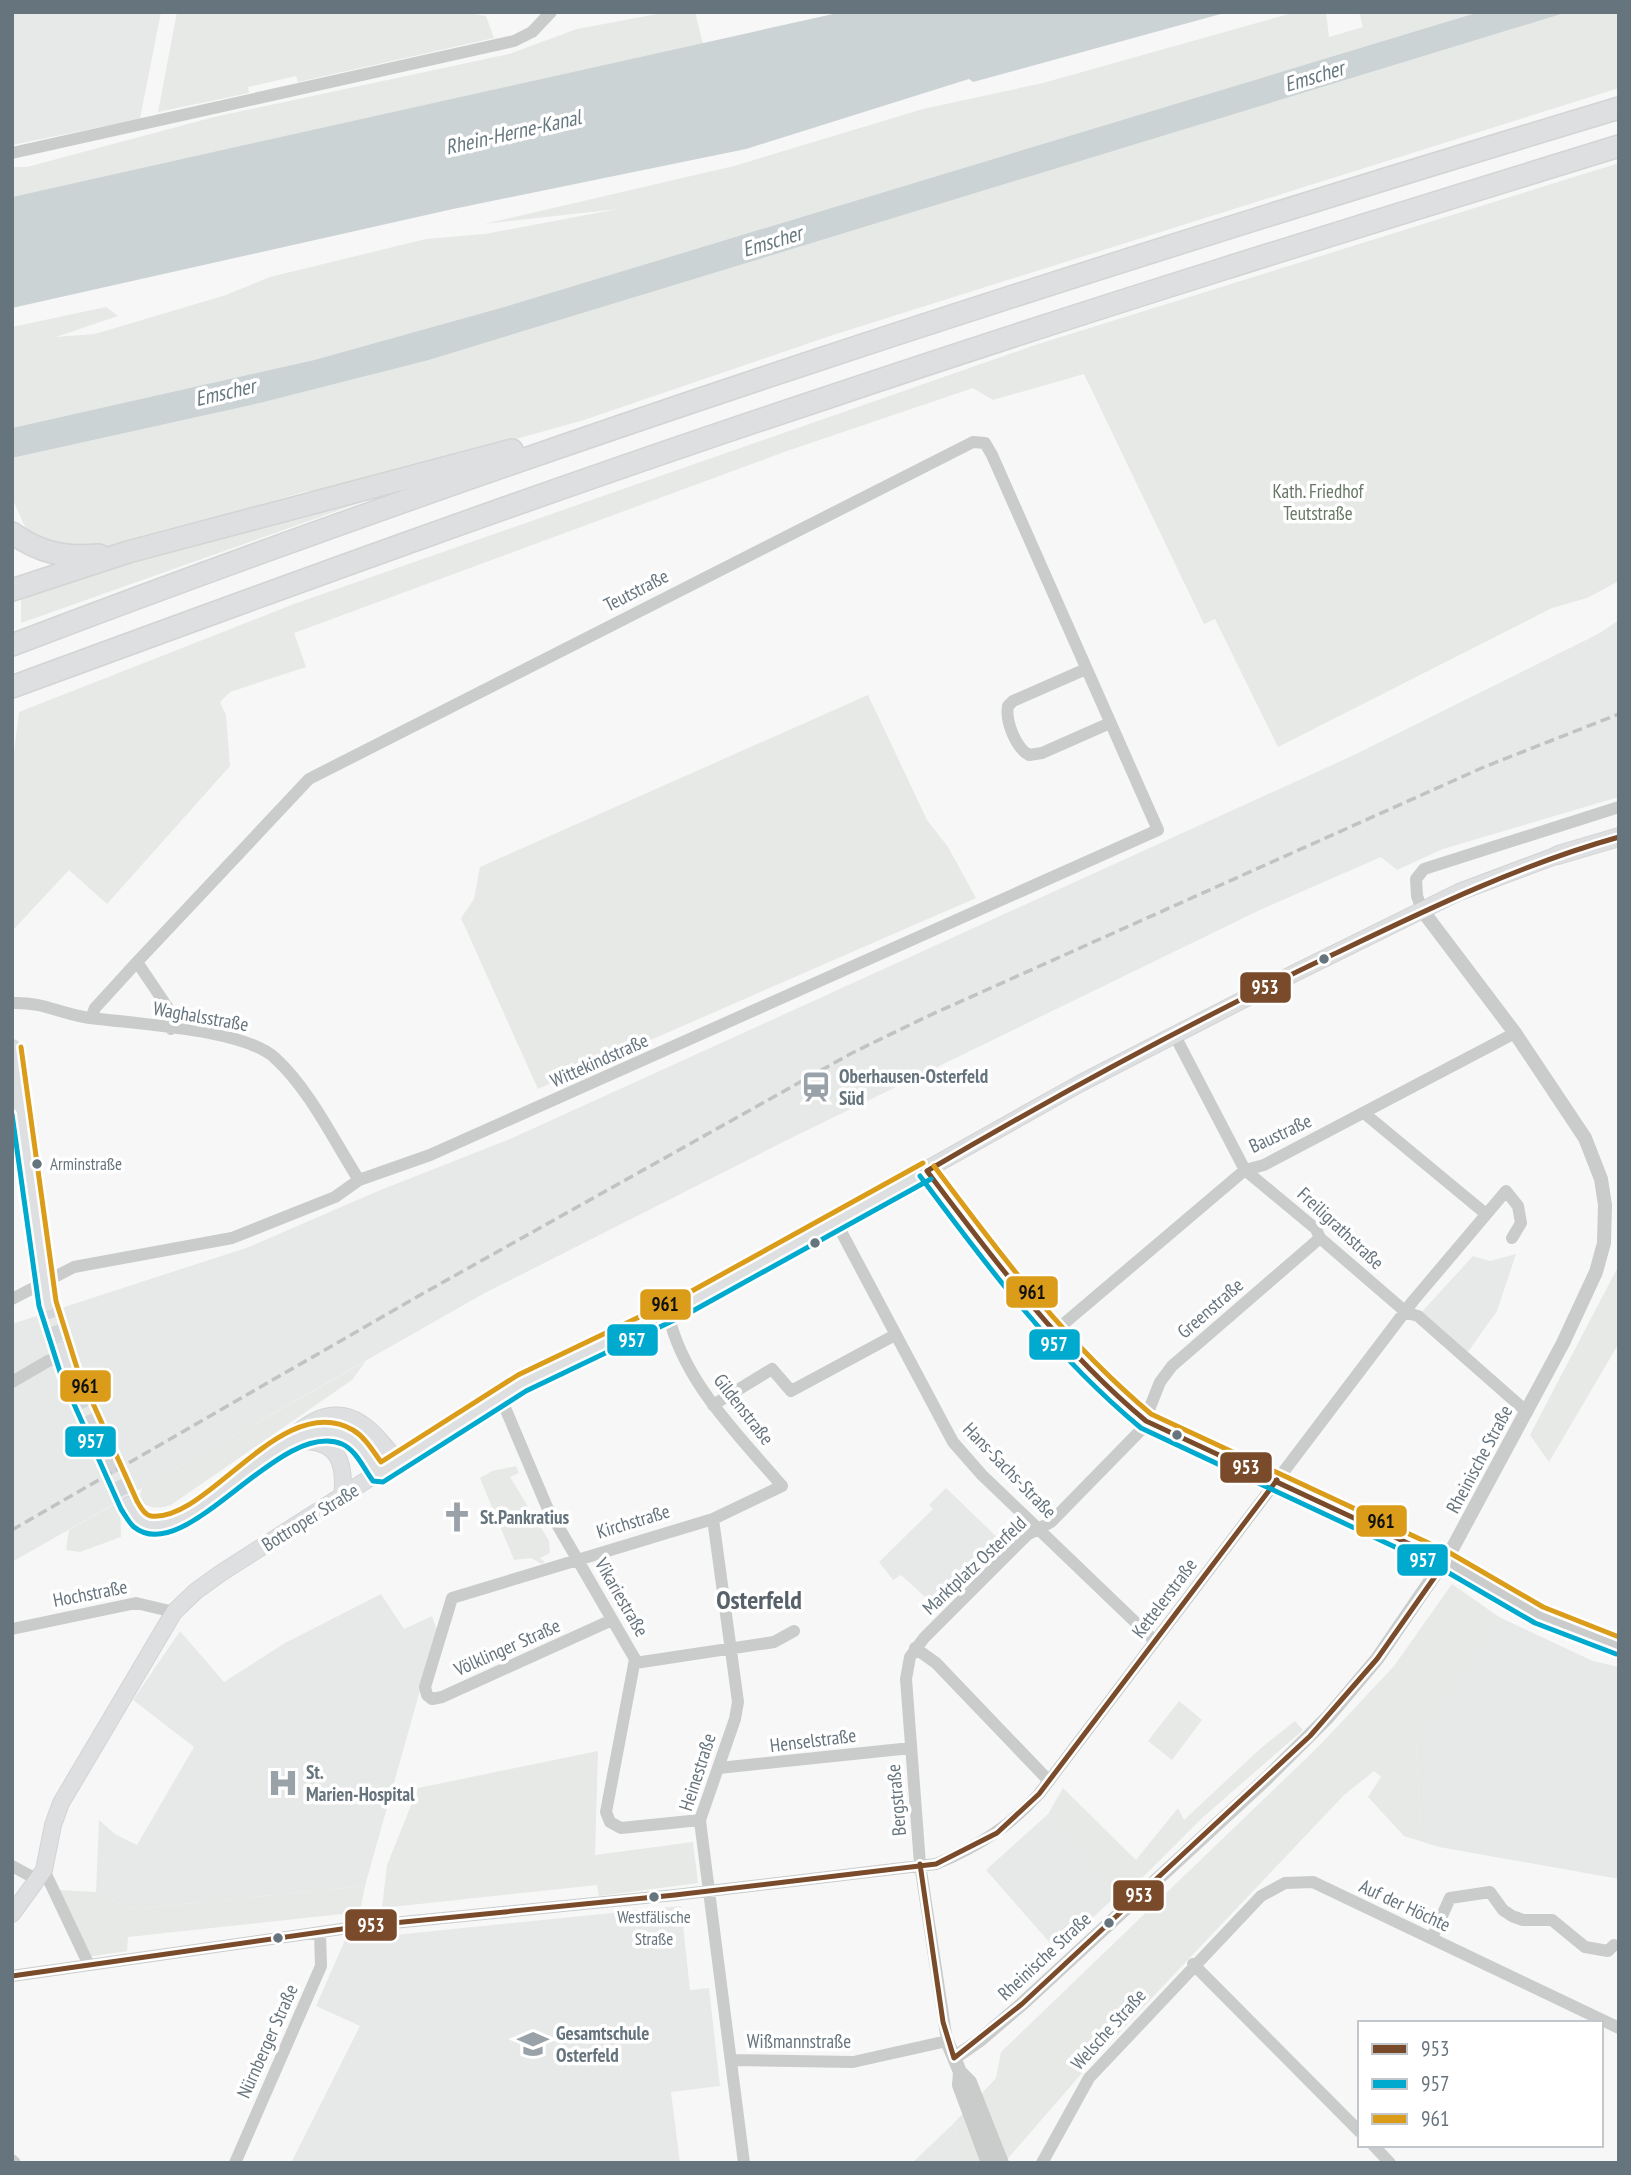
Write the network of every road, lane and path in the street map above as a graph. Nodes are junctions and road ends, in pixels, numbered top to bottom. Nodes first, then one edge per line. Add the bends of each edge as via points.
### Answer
1 (551, 12) edge
2 (1619, 107) edge
3 (1619, 146) edge
4 (12, 153) edge
5 (546, 450) junction
6 (12, 533) edge
7 (128, 552) junction
8 (12, 590) edge
9 (16, 644) edge
10 (1086, 669) junction
11 (16, 686) edge
12 (1110, 723) junction
13 (1619, 807) edge
14 (1158, 830) joint
15 (1619, 837) edge
16 (1558, 855) joint
17 (1422, 910) junction
18 (137, 962) junction
19 (12, 1003) edge
20 (91, 1018) junction
21 (171, 1029) junction
22 (1515, 1032) junction
23 (1174, 1034) junction
24 (12, 1048) edge
25 (1364, 1113) junction
26 (1245, 1170) junction
27 (927, 1171) junction
28 (359, 1180) junction
29 (1486, 1214) junction
30 (836, 1223) junction
31 (1320, 1238) junction
32 (1512, 1238) dead end
33 (44, 1284) junction
34 (12, 1299) edge
35 (47, 1303) tunnel mouth
36 (668, 1313) junction
37 (1407, 1313) junction
38 (1054, 1332) junction
39 (895, 1335) junction
40 (64, 1359) dead end
41 (12, 1382) edge
42 (495, 1399) junction
43 (713, 1405) junction
44 (1527, 1412) junction
45 (1146, 1421) junction
46 (289, 1442) junction
47 (398, 1462) junction
48 (379, 1474) junction
49 (1277, 1480) junction
50 (782, 1486) joint
51 (342, 1497) junction
52 (128, 1505) tunnel mouth
53 (713, 1519) junction
54 (1038, 1529) junction
55 (578, 1559) junction
56 (1446, 1561) junction
57 (174, 1612) junction
58 (612, 1620) junction
59 (12, 1629) edge
60 (794, 1631) dead end
61 (1155, 1641) junction
62 (1619, 1646) edge
63 (915, 1648) junction
64 (731, 1649) junction
65 (635, 1663) junction
66 (425, 1687) joint
67 (911, 1748) junction
68 (719, 1768) junction
69 (1049, 1781) junction
70 (700, 1820) junction
71 (920, 1864) junction
72 (12, 1866) edge
73 (41, 1875) junction
74 (710, 1891) junction
75 (12, 1914) edge
76 (320, 1932) junction
77 (1432, 1938) junction
78 (1614, 1945) dead end
79 (88, 1963) junction
80 (1193, 1964) junction
81 (12, 1976) edge
82 (1619, 2028) edge
83 (947, 2042) junction
84 (954, 2058) junction
85 (733, 2060) junction
86 (960, 2073) junction
87 (1358, 2130) edge
88 (1375, 2147) edge
89 (235, 2163) edge
90 (744, 2163) edge
91 (988, 2163) edge
92 (1002, 2163) edge
93 (1042, 2163) edge
94 (1390, 2163) edge

1 - 4 street via 524,37
2 - 5 highway via 861,345
3 - 11 highway via 822,399
5 - 7 highway via 508,450
5 - 9 highway
6 - 7 highway via 43,552 61,556
7 - 8 highway
10 - 12 street, Teutstraße
10 - 12 street via 1013,701 1007,718 1021,750 1029,755 1042,753
10 - 18 street, Teutstraße via 992,455 985,443 973,442 309,779
12 - 14 street, Teutstraße
13 - 17 street via 1424,869 1416,879
14 - 28 street, Wittekindstraße via 420,1160
15 - 16 main road, Bottroper Straße
16 - 17 main road, Bottroper Straße via 1489,879
17 - 22 street, Rheinische Straße
17 - 23 main road, Bottroper Straße
18 - 20 street, Teutstraße
18 - 21 street via 168,1008
19 - 20 street, Waghalsstraße via 35,1002
20 - 21 street, Waghalsstraße
21 - 28 street, Waghalsstraße via 247,1042 274,1056
22 - 25 street, Baustraße
22 - 44 street, Rheinische Straße via 1585,1138 1601,1179 1606,1214 1596,1272
23 - 26 street, Freiligrathstraße
23 - 27 main road, Bottroper Straße
24 - 33 main road
25 - 26 street, Baustraße
25 - 29 street
26 - 31 street, Freiligrathstraße via 1316,1229
26 - 38 street, Baustraße
27 - 30 main road, Bottroper Straße
27 - 38 street via 1009,1283
28 - 33 street, Wittekindstraße via 335,1196 232,1237 74,1267
29 - 32 street, Kettelerstraße via 1506,1191 1518,1206 1521,1223
29 - 37 street, Kettelerstraße
30 - 36 main road, Bottroper Straße
30 - 39 street, Hans-Sachs-Straße
31 - 37 street, Freiligrathstraße
31 - 45 street, Greenstraße via 1172,1366 1160,1382
33 - 34 street
33 - 35 main road
36 - 42 main road, Bottroper Straße
36 - 43 street, Gildenstraße via 678,1345
37 - 44 street, Freiligrathstraße via 1418,1316
37 - 49 street, Kettelerstraße
38 - 45 street
39 - 43 street via 791,1391 772,1369
39 - 54 street, Hans-Sachs-Straße via 948,1434
40 - 41 street via 48,1361
42 - 47 main road, Bottroper Straße
42 - 55 street, Vikariestraße via 506,1409 533,1479
43 - 50 street, Gildenstraße
44 - 56 street, Rheinische Straße
45 - 49 street
45 - 54 street, Marktplatz Osterfeld via 1060,1513
46 - 47 main road via 310,1423 349,1416 367,1426
46 - 48 main road via 315,1432 340,1433 353,1441
46 - 51 main road via 322,1444 340,1458
46 - 52 main road via 172,1522 144,1523
47 - 48 main road, Bottroper Straße
48 - 51 main road, Bottroper Straße
49 - 56 street
49 - 61 street, Kettelerstraße
50 - 53 street, Kirchstraße
51 - 57 main road, Bottroper Straße via 221,1573
53 - 55 street, Kirchstraße
53 - 64 street, Heinestraße
54 - 61 street, Hans-Sachs-Straße
54 - 63 street, Marktplatz Osterfeld
55 - 58 street, Vikariestraße
55 - 66 street, Kirchstraße via 452,1598
56 - 62 street via 1539,1615
56 - 84 street, Rheinische Straße via 1377,1659 1310,1736 1022,2004
57 - 59 street, Hochstraße via 136,1603
57 - 73 main road, Bottroper Straße via 61,1802
58 - 65 street, Vikariestraße
58 - 66 street, Völklinger Straße via 442,1698 429,1698
60 - 64 street via 774,1642
61 - 69 street, Kettelerstraße
63 - 67 street, Bergstraße via 906,1679
63 - 69 street via 936,1662
64 - 65 street
64 - 68 street, Heinestraße via 737,1708
65 - 70 street, Vikariestraße via 607,1818 621,1828
67 - 68 street, Henselstraße
67 - 71 street, Bergstraße
68 - 70 street, Heinestraße
69 - 71 street, Kettelerstraße via 1026,1809 996,1833 936,1864
70 - 74 street, Heinestraße
71 - 74 street
71 - 83 street, Bergstraße
72 - 73 street
73 - 75 main road, Bottroper Straße
73 - 79 street
74 - 76 street
74 - 85 street, Heinestraße
76 - 79 street
76 - 89 street, Nürnberger Straße via 321,1966
77 - 78 street via 1450,1898 1483,1891 1490,1892 1513,1916 1552,1920 1585,1947 1608,1951
77 - 80 street, Auf der Höchte via 1300,1880 1261,1896 1203,1959
77 - 82 street, Auf der Höchte
79 - 81 street
80 - 87 street
80 - 93 street, Welsche Straße via 1088,2078
83 - 84 street, Bergstraße
83 - 85 street, Wißmannstraße via 853,2062
84 - 86 street, Bergstraße
85 - 90 street, Heinestraße
86 - 91 street, Bergstraße via 959,2085
86 - 92 street, Bergstraße via 970,2082
88 - 94 street

